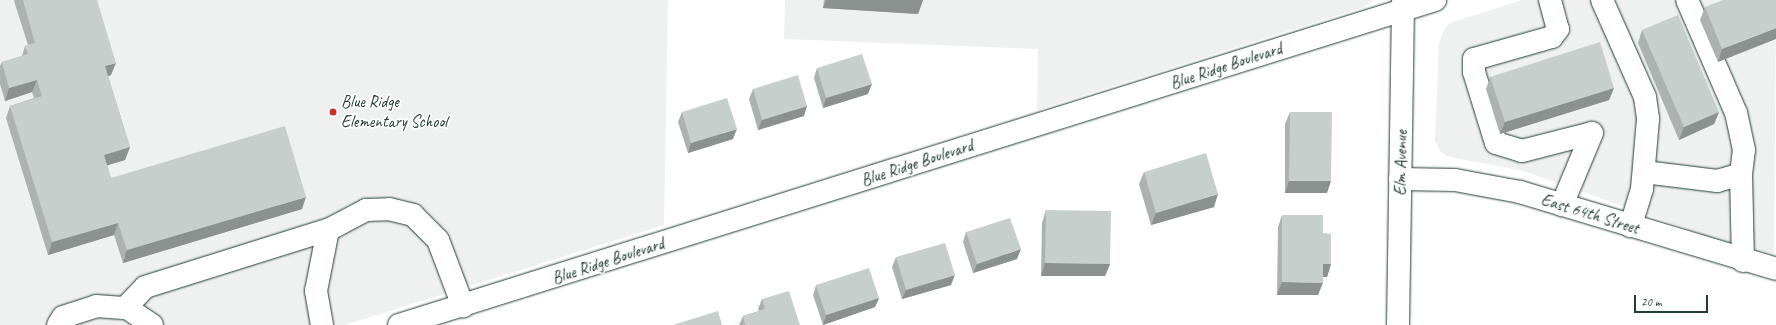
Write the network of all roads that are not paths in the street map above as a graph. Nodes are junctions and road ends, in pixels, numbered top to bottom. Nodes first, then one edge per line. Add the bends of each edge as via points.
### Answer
1 (1435, 0) edge
2 (1550, 0) edge
3 (1602, 0) edge
4 (1687, 0) edge
5 (1403, 5) edge
6 (1644, 172) junction
7 (1741, 174) junction
8 (1400, 179) junction
9 (1562, 205) junction
10 (1631, 226) junction
11 (328, 230) junction
12 (1743, 261) junction
13 (1776, 269) edge
14 (463, 306) junction
15 (125, 308) junction
16 (58, 325) edge
17 (152, 325) edge
18 (322, 325) edge
19 (399, 325) edge
20 (1398, 325) edge

1 - 5 street, Blue Ridge Boulevard
2 - 9 street via 1558,29 1552,37 1474,59 1474,72 1496,143 1522,151 1592,133
3 - 6 street via 1645,97 1648,119
4 - 7 street via 1712,65 1736,112 1744,150
5 - 8 street, Elm Avenue
5 - 14 street, Blue Ridge Boulevard
6 - 7 street via 1717,181
6 - 10 street
7 - 12 street
8 - 9 street, East 64th Street via 1455,180 1520,192
8 - 20 street, Elm Avenue
9 - 10 street, East 64th Street
10 - 12 street, East 64th Street
11 - 14 street via 366,210 389,209 413,215 438,240
11 - 15 street via 145,287
11 - 18 street via 316,291
12 - 13 street, East 64th Street
14 - 19 street, Blue Ridge Boulevard
15 - 16 street via 96,306 63,317
15 - 17 street

